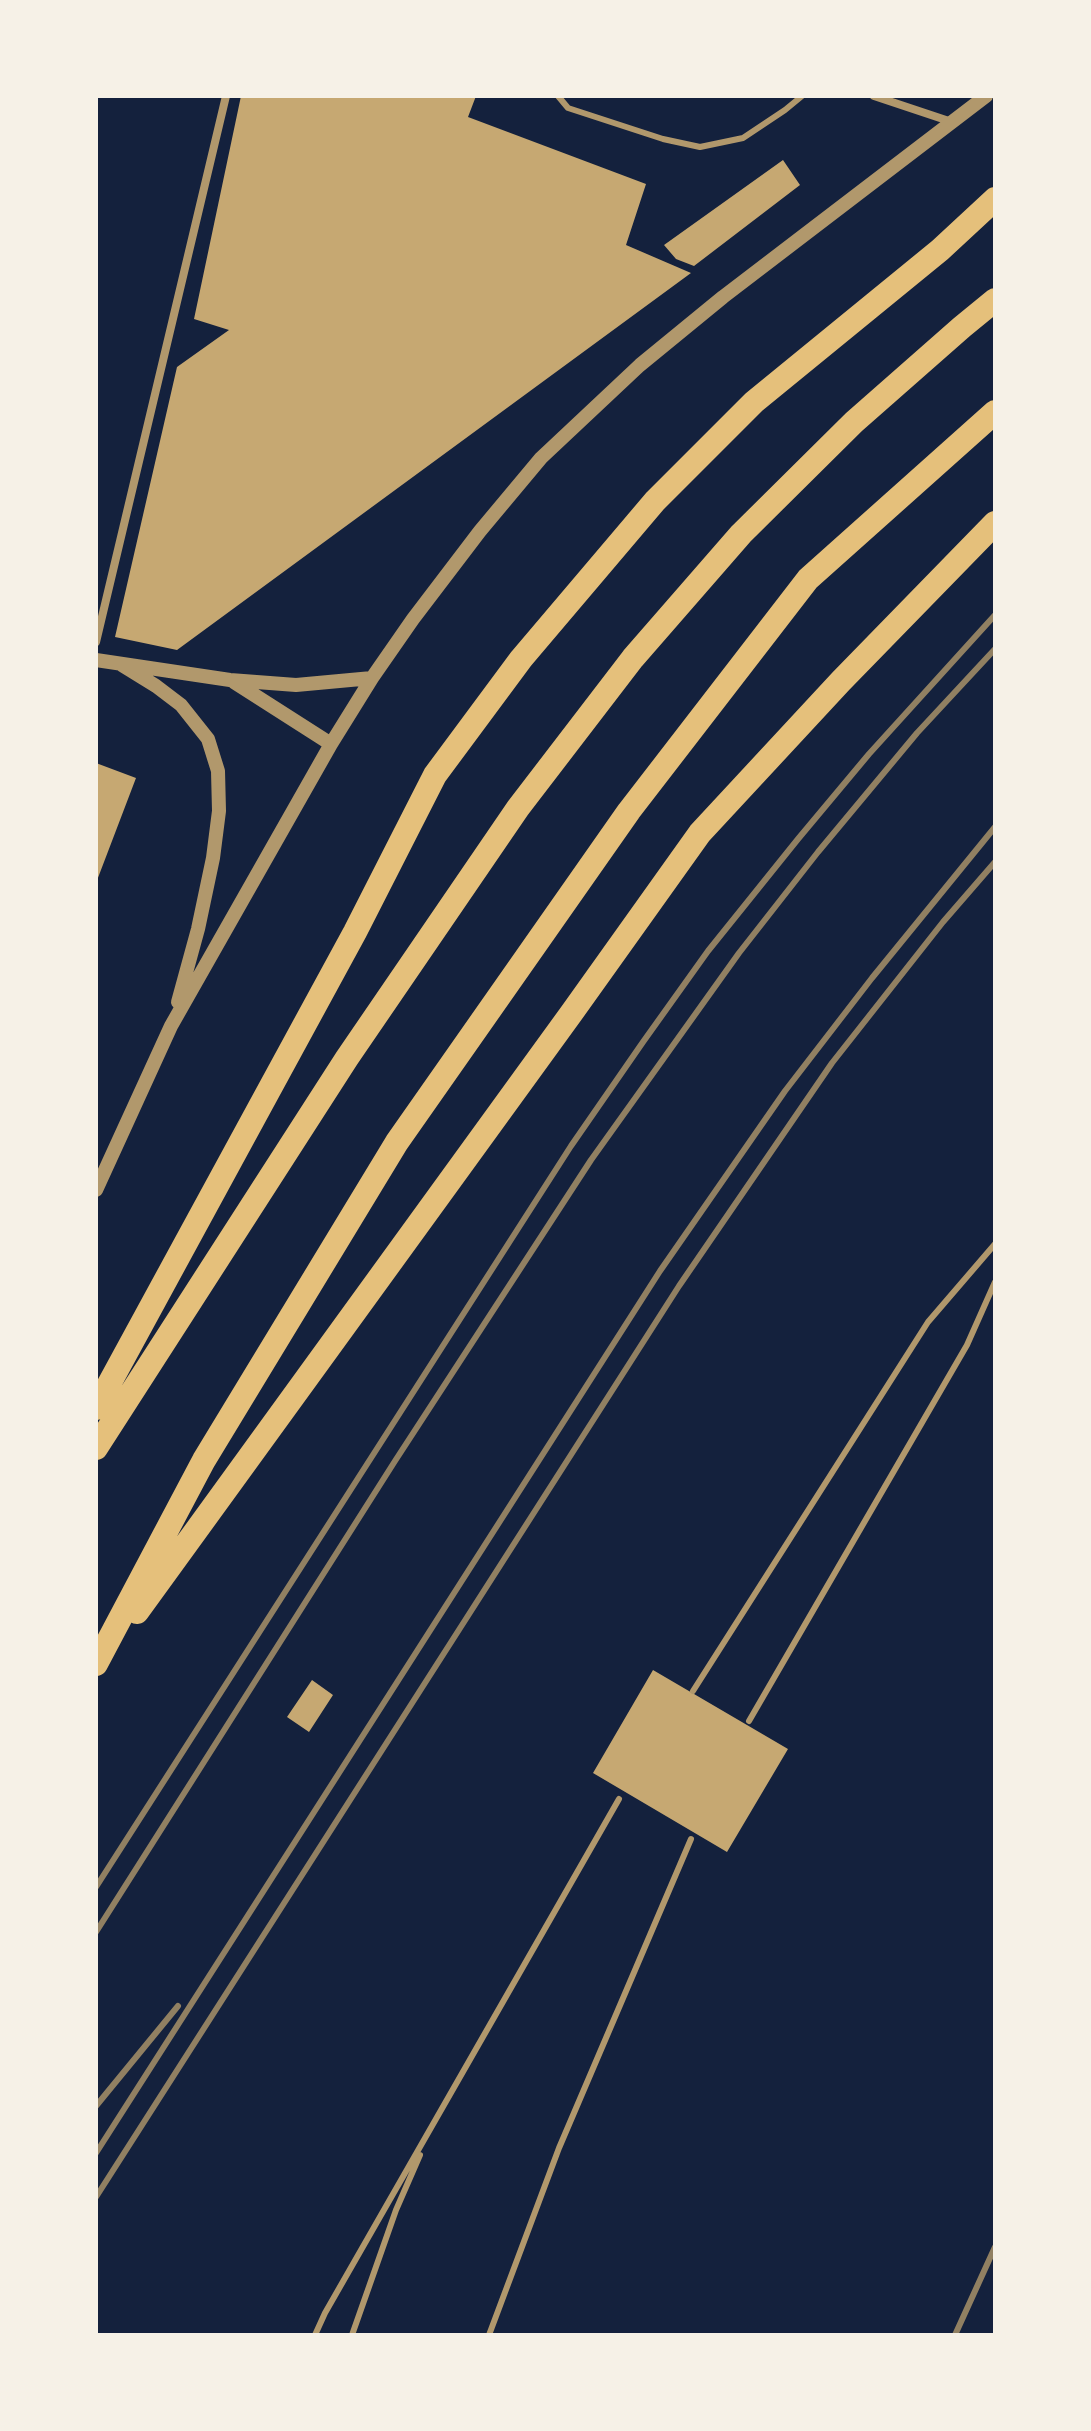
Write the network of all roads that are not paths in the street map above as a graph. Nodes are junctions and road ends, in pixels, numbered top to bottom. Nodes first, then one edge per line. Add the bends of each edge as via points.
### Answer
1 (226, 96) edge
2 (558, 96) edge
3 (802, 96) edge
4 (874, 96) edge
5 (986, 96) edge
6 (952, 122) junction
7 (995, 199) edge
8 (995, 300) edge
9 (995, 412) edge
10 (995, 523) edge
11 (96, 642) edge
12 (96, 660) edge
13 (122, 665) junction
14 (372, 678) junction
15 (230, 680) junction
16 (331, 744) junction
17 (171, 1026) junction
18 (96, 1190) edge
19 (995, 1244) edge
20 (995, 1282) edge
21 (96, 1408) edge
22 (96, 1448) edge
23 (96, 1666) edge
24 (693, 1691) dead end
25 (749, 1721) dead end
26 (619, 1799) dead end
27 (691, 1839) dead end
28 (433, 2125) junction
29 (315, 2335) edge
30 (352, 2335) edge
31 (489, 2335) edge

1 - 11 street
2 - 3 lane via 568,108 700,147 743,138
4 - 6 street
5 - 6 street
6 - 14 street via 723,297 640,365 541,458 470,543
7 - 21 highway via 754,402 655,501 521,659 435,775
8 - 22 highway via 866,411 741,534 633,658 518,808 347,1058
9 - 23 highway via 808,579 629,811 397,1142 204,1460
10 - 23 highway via 700,833
12 - 13 street
13 - 15 street
13 - 17 street via 181,705 208,739 218,771 213,858
14 - 15 street via 296,685
14 - 16 street
15 - 16 street
16 - 17 street
17 - 18 street
19 - 24 lane via 928,1322
20 - 25 lane via 967,1345
26 - 28 lane
27 - 31 lane via 559,2148
28 - 29 lane
28 - 30 lane

